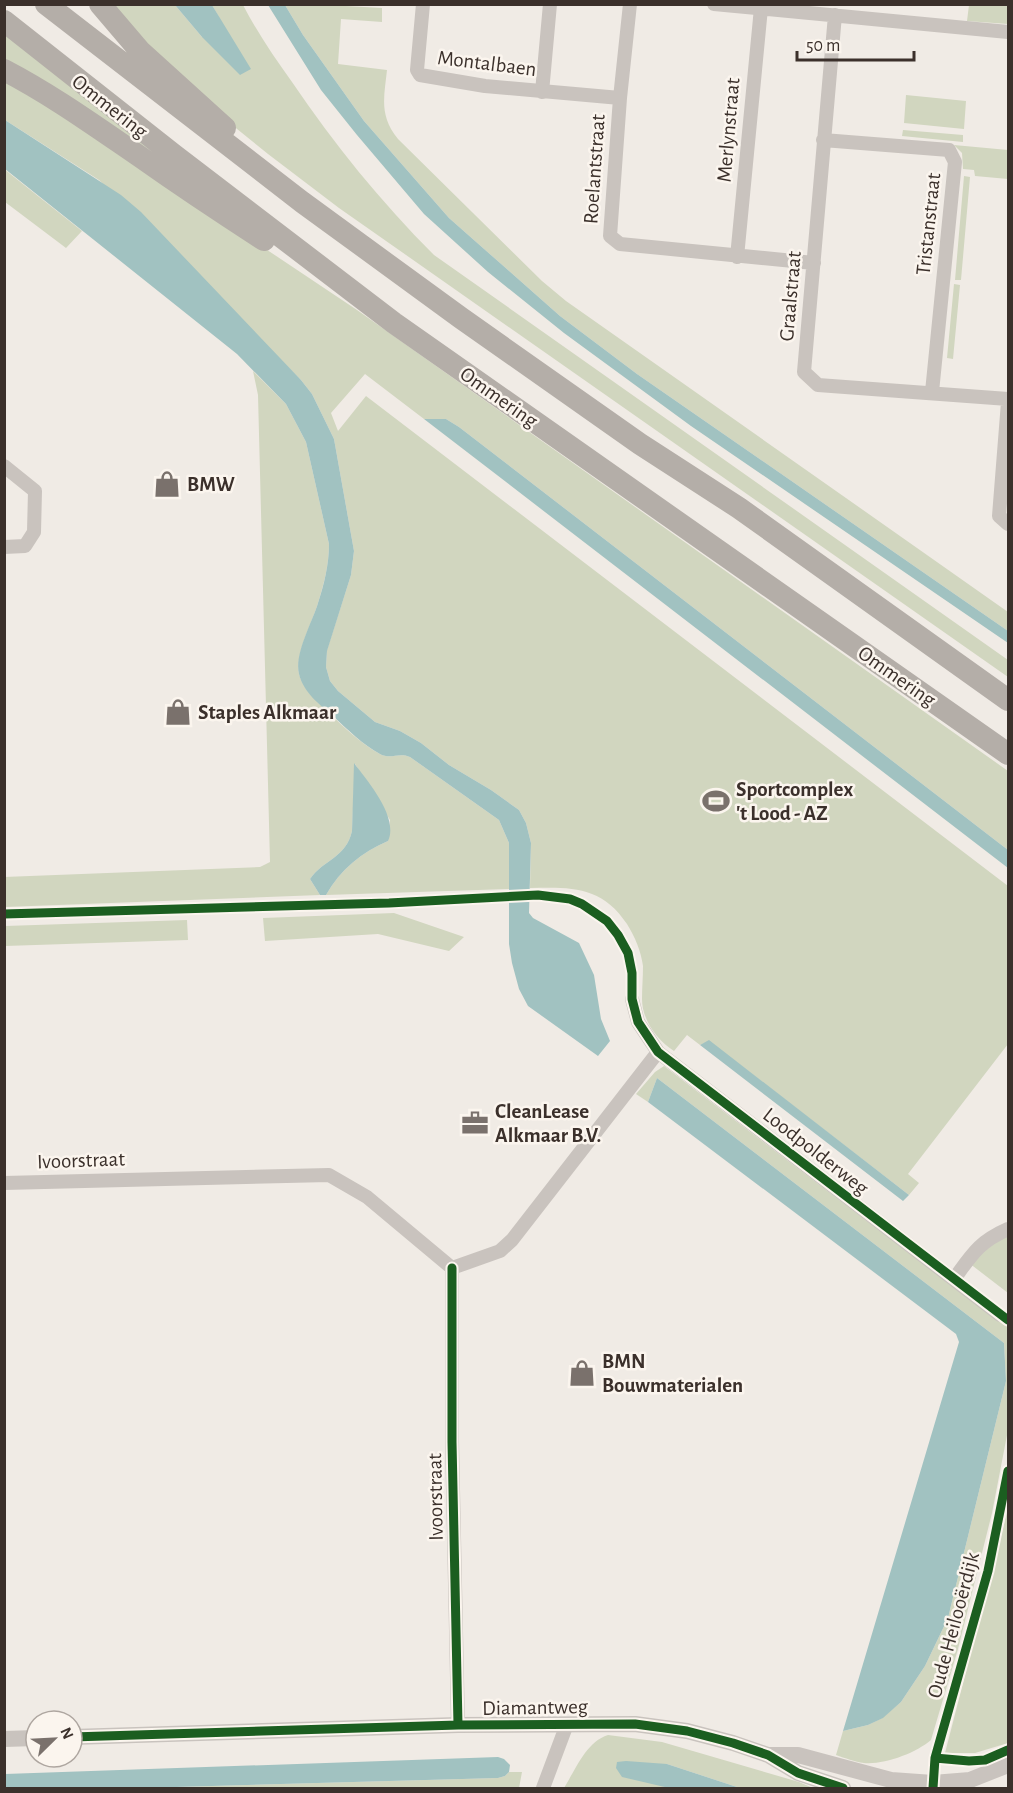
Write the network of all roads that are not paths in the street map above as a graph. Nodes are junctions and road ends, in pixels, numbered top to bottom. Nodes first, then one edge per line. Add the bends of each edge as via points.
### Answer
1 (46, 4) edge
2 (100, 4) edge
3 (423, 4) edge
4 (550, 4) edge
5 (630, 4) edge
6 (714, 4) edge
7 (761, 8) junction
8 (835, 15) junction
9 (4, 21) edge
10 (1008, 32) edge
11 (4, 70) edge
12 (542, 92) junction
13 (620, 98) junction
14 (823, 140) junction
15 (302, 202) junction
16 (737, 257) junction
17 (814, 263) junction
18 (394, 323) junction
19 (932, 392) junction
20 (1008, 401) edge
21 (4, 466) edge
22 (1008, 524) edge
23 (4, 547) edge
24 (1008, 700) edge
25 (1008, 754) edge
26 (632, 999) dead end
27 (658, 1052) junction
28 (4, 1184) edge
29 (1008, 1229) edge
30 (452, 1268) junction
31 (954, 1279) junction
32 (1000, 1315) dead end
33 (567, 1724) junction
34 (458, 1725) junction
35 (84, 1737) edge
36 (24, 1738) edge
37 (4, 1739) edge
38 (768, 1755) junction
39 (1008, 1766) edge
40 (891, 1784) edge
41 (543, 1788) edge
42 (843, 1788) edge

1 - 15 highway, Ommering
2 - 15 highway via 145,55
3 - 12 street, Montalbaen via 417,70 420,75
4 - 12 street
5 - 13 street, Roelantstraat
6 - 7 street
7 - 8 street
7 - 16 street, Merlynstraat
8 - 10 street
8 - 14 street, Graalstraat
9 - 18 highway, Ommering
11 - 18 highway via 70,108 208,205
12 - 13 street, Montalbaen
13 - 16 street, Roelantstraat via 610,236 620,244
14 - 17 street, Graalstraat
14 - 19 street, Tristanstraat via 949,150 956,162
15 - 24 highway, Ommering
16 - 17 street, Roelantstraat
17 - 19 street, Graalstraat via 804,372 818,385
18 - 25 highway, Ommering
19 - 20 street, Graalstraat
20 - 22 street via 999,516
21 - 23 street via 35,491 34,532 25,546
26 - 27 street, Loodpolderweg via 638,1022
27 - 30 street via 512,1240 500,1251
27 - 31 street, Loodpolderweg
28 - 30 street, Ivoorstraat via 329,1174 367,1197
29 - 31 street via 974,1250
30 - 34 street, Ivoorstraat
31 - 32 street, Loodpolderweg
33 - 34 street, Diamantweg
33 - 38 street, Diamantweg via 635,1724 687,1731
33 - 41 street
34 - 35 street, Diamantweg
36 - 37 street
38 - 40 street, Diamantweg via 798,1755
38 - 42 street, Diamantweg via 798,1773
39 - 40 street, Diamantweg via 960,1782

